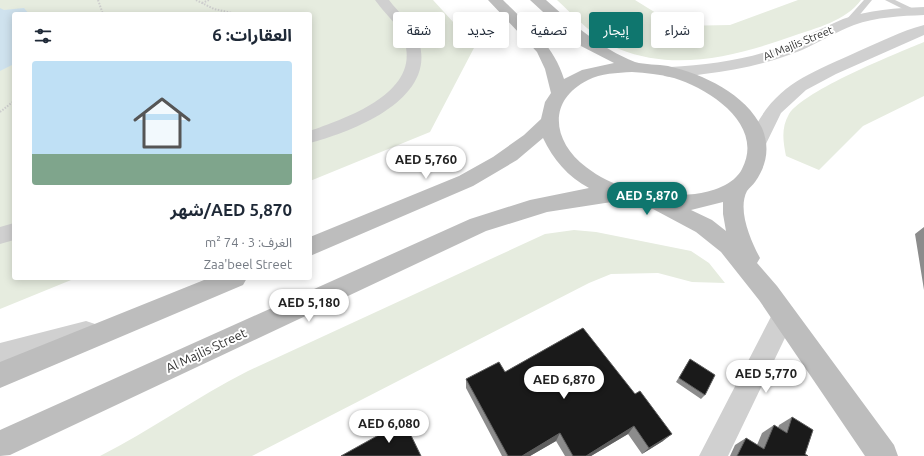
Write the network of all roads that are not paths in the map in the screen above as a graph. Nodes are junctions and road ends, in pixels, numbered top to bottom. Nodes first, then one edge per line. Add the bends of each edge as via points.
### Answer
1 (382, 0) edge
2 (495, 0) edge
3 (537, 0) edge
4 (868, 0) edge
5 (890, 0) edge
6 (919, 11) edge
7 (849, 22) junction
8 (924, 30) edge
9 (632, 67) junction
10 (670, 72) junction
11 (559, 92) junction
12 (549, 121) junction
13 (312, 135) edge
14 (757, 143) junction
15 (738, 186) junction
16 (618, 192) junction
17 (654, 202) junction
18 (12, 232) edge
19 (0, 236) edge
20 (312, 246) edge
21 (230, 280) edge
22 (768, 293) junction
23 (784, 315) junction
24 (116, 327) junction
25 (0, 355) edge
26 (0, 375) edge
27 (0, 445) edge
28 (713, 456) edge
29 (883, 456) edge

1 - 13 street via 410,38 414,54 411,73 398,92 377,110
2 - 11 main road via 544,50 553,69
3 - 9 main road via 585,42
4 - 7 lane
5 - 6 lane
6 - 7 street, Al Majlis Street via 873,16
7 - 10 street, Al Majlis Street via 764,58 716,68
8 - 14 street via 805,82 775,108
9 - 10 main road
9 - 11 main road via 608,69 582,76
10 - 14 main road via 705,85 734,104 749,123
11 - 12 main road via 550,110
12 - 16 main road via 551,134 567,160 592,180
12 - 20 main road via 522,146 487,170
14 - 15 main road via 758,155 755,166
15 - 17 main road via 720,196 693,202
15 - 22 main road via 733,206 736,230
16 - 17 main road
16 - 27 main road, Al Majlis Street via 554,201 478,224
17 - 22 main road via 717,235
18 - 19 street
21 - 24 main road
22 - 23 main road
23 - 28 street
23 - 29 main road
24 - 25 street via 48,341
24 - 26 main road

